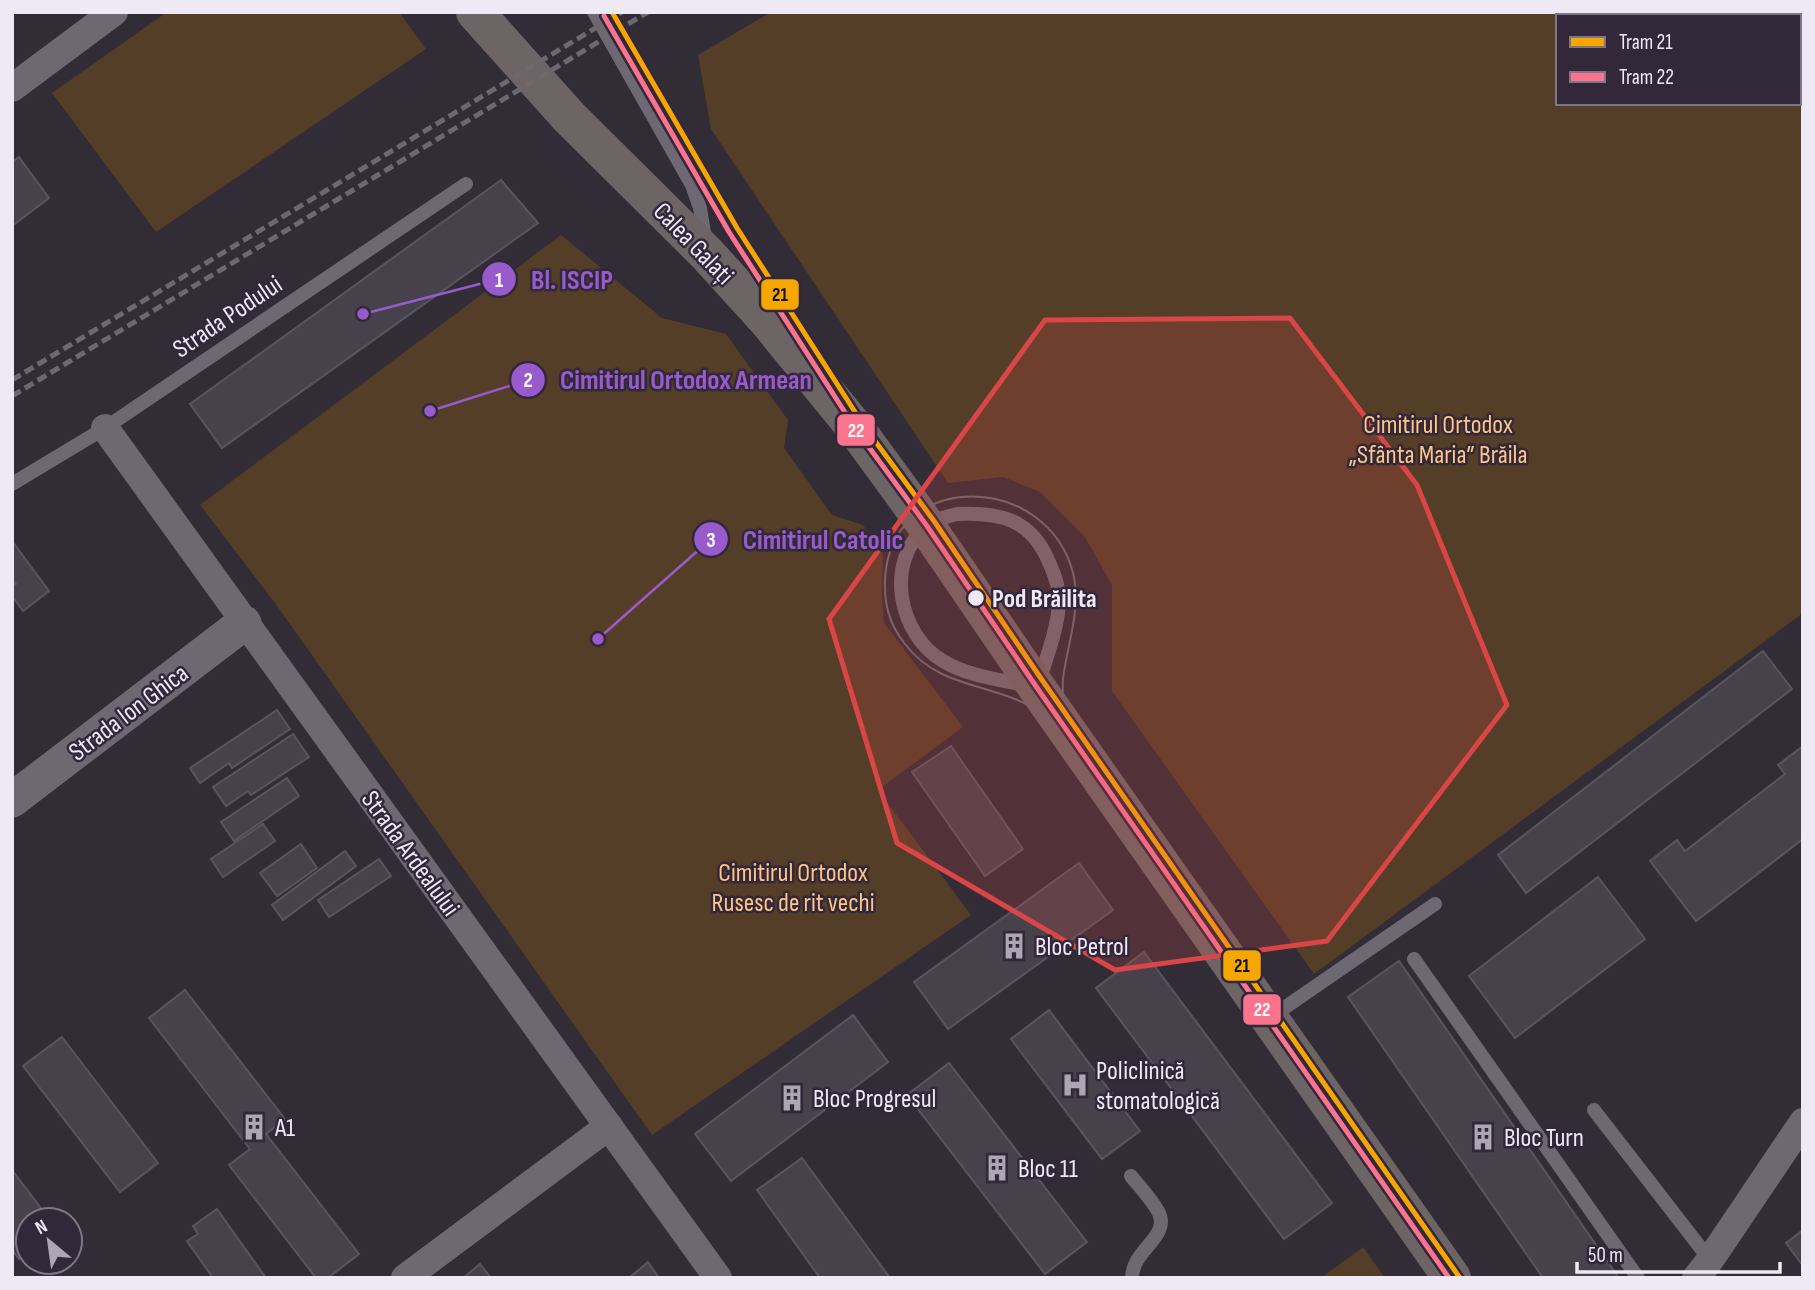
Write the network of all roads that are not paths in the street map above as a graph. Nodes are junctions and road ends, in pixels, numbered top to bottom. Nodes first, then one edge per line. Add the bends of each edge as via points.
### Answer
1 (114, 12) edge
2 (594, 12) edge
3 (482, 21) edge
4 (14, 84) edge
5 (466, 184) dead end
6 (707, 254) junction
7 (105, 428) junction
8 (12, 484) edge
9 (926, 526) junction
10 (244, 624) junction
11 (1037, 688) junction
12 (12, 800) edge
13 (1435, 904) dead end
14 (1415, 959) dead end
15 (1269, 1018) junction
16 (1594, 1110) dead end
17 (1803, 1122) edge
18 (609, 1126) junction
19 (1131, 1176) dead end
20 (1703, 1272) edge
21 (405, 1278) edge
22 (718, 1278) edge
23 (1132, 1278) edge
24 (1452, 1278) edge
25 (1638, 1278) edge

1 - 4 street
2 - 6 lane via 692,185
3 - 6 main road, Calea Galați via 569,117
5 - 7 lane, Strada Podului
6 - 9 main road, Calea Galați via 856,429
7 - 8 lane, Strada Podului
7 - 10 street, Strada Ardealului
9 - 11 main road, Calea Galați
9 - 11 lane via 908,552 902,581 902,602 914,633 927,650 954,667
9 - 11 lane via 957,514 988,514 1026,528 1038,540 1053,571 1059,606
10 - 12 street, Strada Ion Ghica
10 - 18 street, Strada Ardealului
11 - 15 main road, Calea Galați
13 - 15 lane
14 - 25 lane
15 - 24 main road, Calea Galați
16 - 20 lane
17 - 20 street
18 - 21 street
18 - 22 street, Strada Ardealului
19 - 23 lane via 1162,1220 1159,1234 1137,1258

